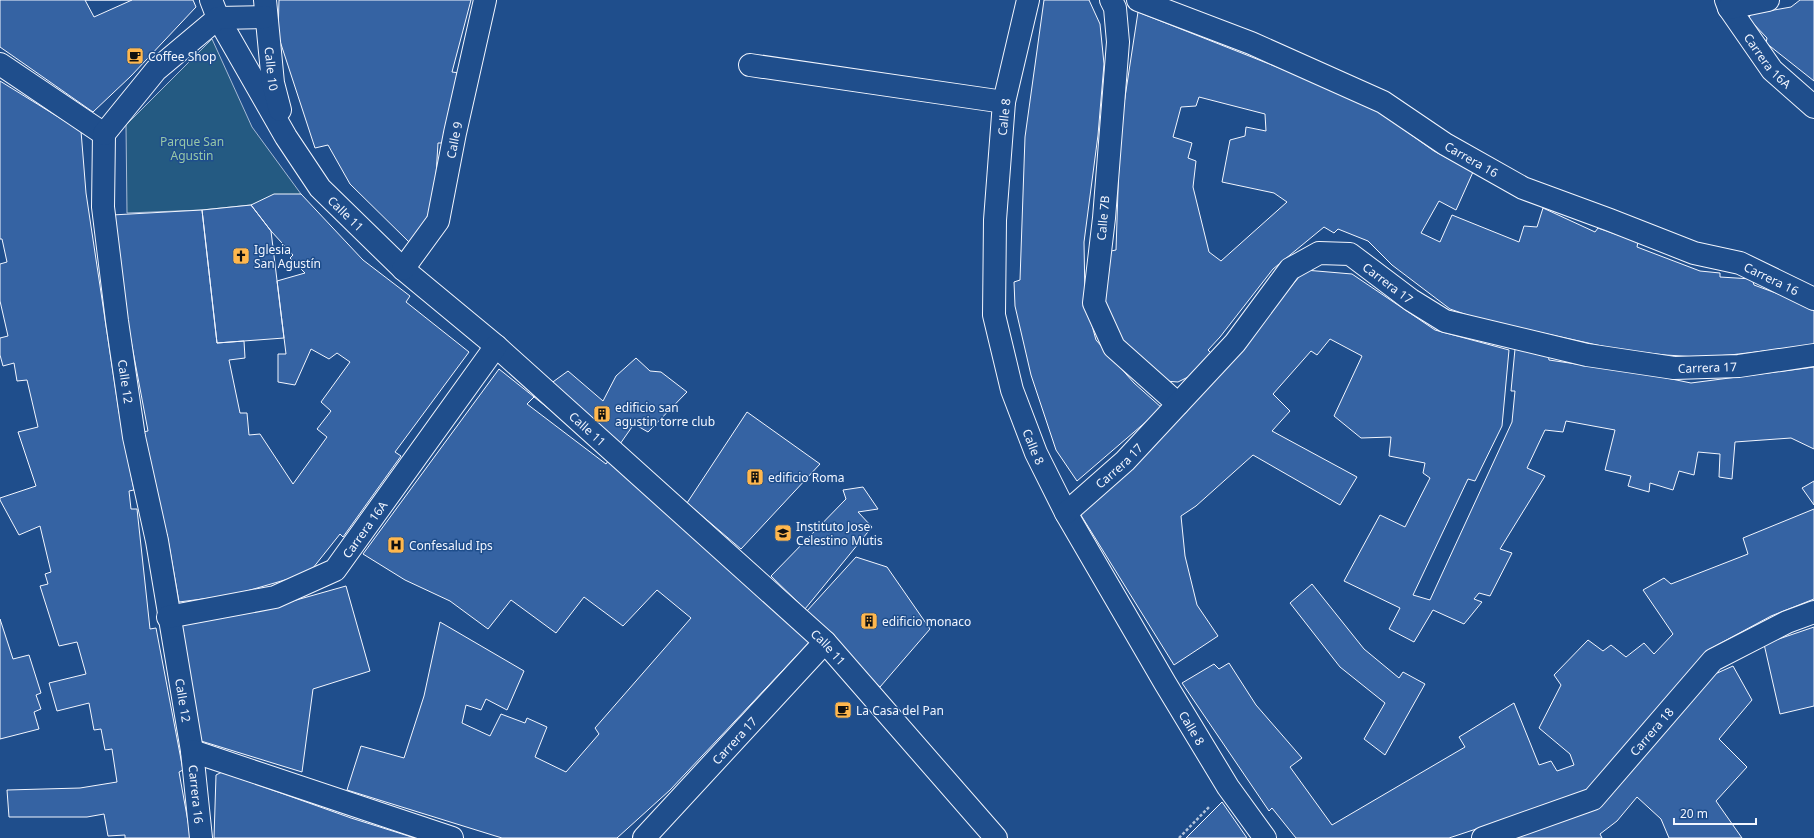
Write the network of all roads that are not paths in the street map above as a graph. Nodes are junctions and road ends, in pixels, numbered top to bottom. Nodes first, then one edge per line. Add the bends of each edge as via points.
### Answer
1 (485, 0) edge
2 (1028, 0) edge
3 (1111, 0) edge
4 (1138, 0) edge
5 (1768, 0) edge
6 (1728, 4) edge
7 (265, 8) edge
8 (215, 9) edge
9 (0, 64) edge
10 (750, 65) dead end
11 (1004, 102) junction
12 (1814, 107) edge
13 (104, 134) junction
14 (286, 137) junction
15 (403, 269) junction
16 (1814, 299) edge
17 (496, 346) junction
18 (1814, 355) edge
19 (1178, 404) junction
20 (1066, 513) junction
21 (1814, 612) edge
22 (168, 617) junction
23 (825, 642) junction
24 (192, 751) junction
25 (201, 838) edge
26 (452, 838) edge
27 (644, 838) edge
28 (996, 838) edge
29 (1265, 838) edge
30 (1483, 838) edge

1 - 15 street, Calle 9 via 438,221
2 - 11 street, Calle 8
3 - 19 street, Calle 7B via 1115,8 1118,42 1104,218 1094,303 1114,347
4 - 16 street, Carrera 16 via 1252,43 1377,99 1445,144 1524,188 1694,253 1740,263
5 - 6 street
6 - 12 street, Carrera 16A via 1772,70
7 - 8 street
7 - 14 street, Calle 10 via 273,83
8 - 13 street via 156,70
8 - 14 street, Calle 11
9 - 13 street
10 - 11 street
11 - 20 street, Calle 8 via 995,220 994,315 1012,390 1036,453
13 - 22 street, Calle 12 via 103,207 117,321 134,437 157,541
14 - 15 street, Calle 11 via 320,188
15 - 17 street, Calle 11
17 - 22 street, Carrera 16A via 335,570 275,596
17 - 23 street, Calle 11
18 - 19 street, Carrera 17 via 1738,366 1674,368 1587,355 1445,321 1411,300 1350,254 1319,253 1290,270 1235,343
19 - 20 street, Carrera 17 via 1125,461
20 - 29 street, Calle 8 via 1138,639 1228,787
21 - 30 street, Carrera 18 via 1787,622 1713,660 1593,799
22 - 24 street, Calle 12
23 - 27 street, Carrera 17
23 - 28 street, Calle 11
24 - 25 street, Carrera 16
24 - 26 street

